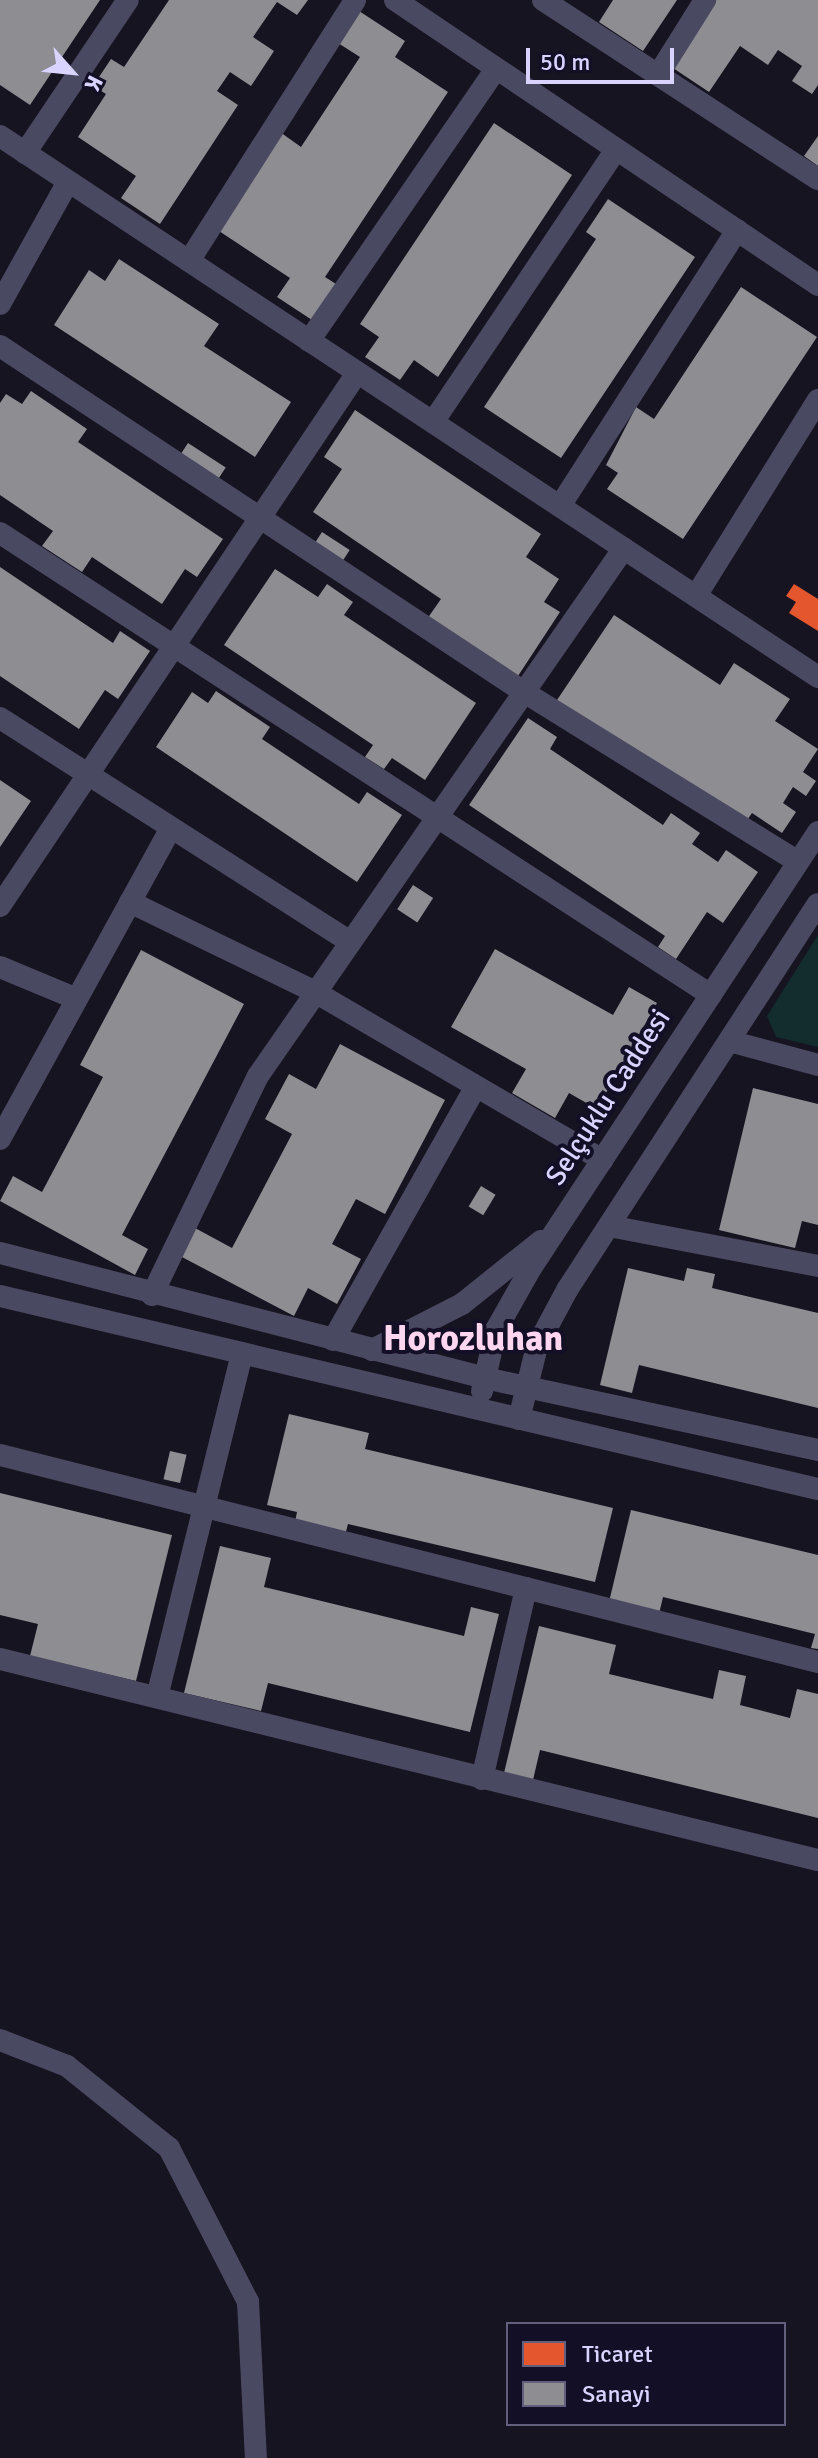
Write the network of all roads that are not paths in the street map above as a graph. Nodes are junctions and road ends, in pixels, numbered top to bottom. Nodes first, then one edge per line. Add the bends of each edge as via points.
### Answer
1 (128, 0) edge
2 (355, 0) edge
3 (395, 0) edge
4 (543, 0) edge
5 (705, 0) edge
6 (496, 69) junction
7 (658, 75) junction
8 (0, 136) edge
9 (616, 150) junction
10 (25, 153) junction
11 (818, 179) edge
12 (68, 182) junction
13 (737, 230) junction
14 (189, 261) junction
15 (818, 285) edge
16 (0, 304) edge
17 (309, 341) junction
18 (0, 346) edge
19 (357, 373) junction
20 (818, 400) edge
21 (433, 422) junction
22 (560, 506) junction
23 (262, 519) junction
24 (0, 533) edge
25 (624, 548) junction
26 (696, 596) junction
27 (175, 647) junction
28 (818, 677) edge
29 (524, 692) junction
30 (0, 718) edge
31 (86, 774) junction
32 (440, 813) junction
33 (169, 832) junction
34 (818, 832) edge
35 (798, 862) junction
36 (130, 902) junction
37 (818, 904) edge
38 (0, 906) edge
39 (350, 942) junction
40 (0, 967) edge
41 (315, 992) junction
42 (711, 995) junction
43 (77, 999) junction
44 (729, 1041) junction
45 (818, 1065) edge
46 (476, 1086) junction
47 (0, 1139) edge
48 (603, 1160) junction
49 (609, 1226) junction
50 (558, 1228) junction
51 (0, 1253) edge
52 (818, 1266) edge
53 (152, 1295) junction
54 (0, 1296) edge
55 (333, 1340) junction
56 (372, 1350) junction
57 (242, 1354) junction
58 (485, 1378) junction
59 (526, 1387) junction
60 (478, 1409) junction
61 (519, 1419) junction
62 (818, 1450) edge
63 (0, 1455) edge
64 (818, 1489) edge
65 (203, 1506) junction
66 (526, 1588) junction
67 (0, 1659) edge
68 (818, 1662) edge
69 (157, 1697) junction
70 (482, 1779) junction
71 (818, 1860) edge
72 (0, 2040) edge
73 (256, 2458) edge

1 - 10 street
2 - 14 street
3 - 6 street
4 - 7 street
5 - 7 street
6 - 9 street
6 - 17 street
7 - 11 street
8 - 10 street
9 - 13 street
9 - 21 street
10 - 12 street
12 - 14 street
12 - 16 street
13 - 15 street
13 - 22 street
14 - 17 street
17 - 19 street
18 - 23 street
19 - 21 street
19 - 23 street
20 - 26 street
21 - 22 street
22 - 25 street
23 - 27 street
23 - 29 street
24 - 27 street
25 - 26 street
25 - 29 street
26 - 28 street
27 - 31 street
27 - 32 street
29 - 32 street
29 - 35 street
30 - 31 street
31 - 33 street
31 - 38 street
32 - 39 street
32 - 42 street
33 - 36 street
33 - 39 street
34 - 35 street, Selçuklu Caddesi
35 - 42 street, Selçuklu Caddesi
36 - 41 street
36 - 43 street
37 - 44 street
39 - 41 street
40 - 43 street
41 - 46 street
41 - 53 street via 258,1076
42 - 48 street, Selçuklu Caddesi
43 - 47 street
44 - 45 street
44 - 49 street
46 - 48 street
46 - 55 street
48 - 50 street, Selçuklu Caddesi
49 - 52 street
49 - 59 street via 537,1346
50 - 56 street via 462,1304
50 - 58 street, Selçuklu Caddesi via 496,1330
51 - 53 street
53 - 55 street
54 - 57 street
55 - 56 street
56 - 58 street
57 - 60 street
57 - 65 street
58 - 59 street
58 - 60 street, Selçuklu Caddesi
59 - 61 street
59 - 62 street
60 - 61 street
61 - 64 street
63 - 65 street
65 - 66 street
65 - 69 street
66 - 68 street
66 - 70 street
67 - 69 street
69 - 70 street
70 - 71 street
72 - 73 street via 67,2066 169,2148 248,2302

